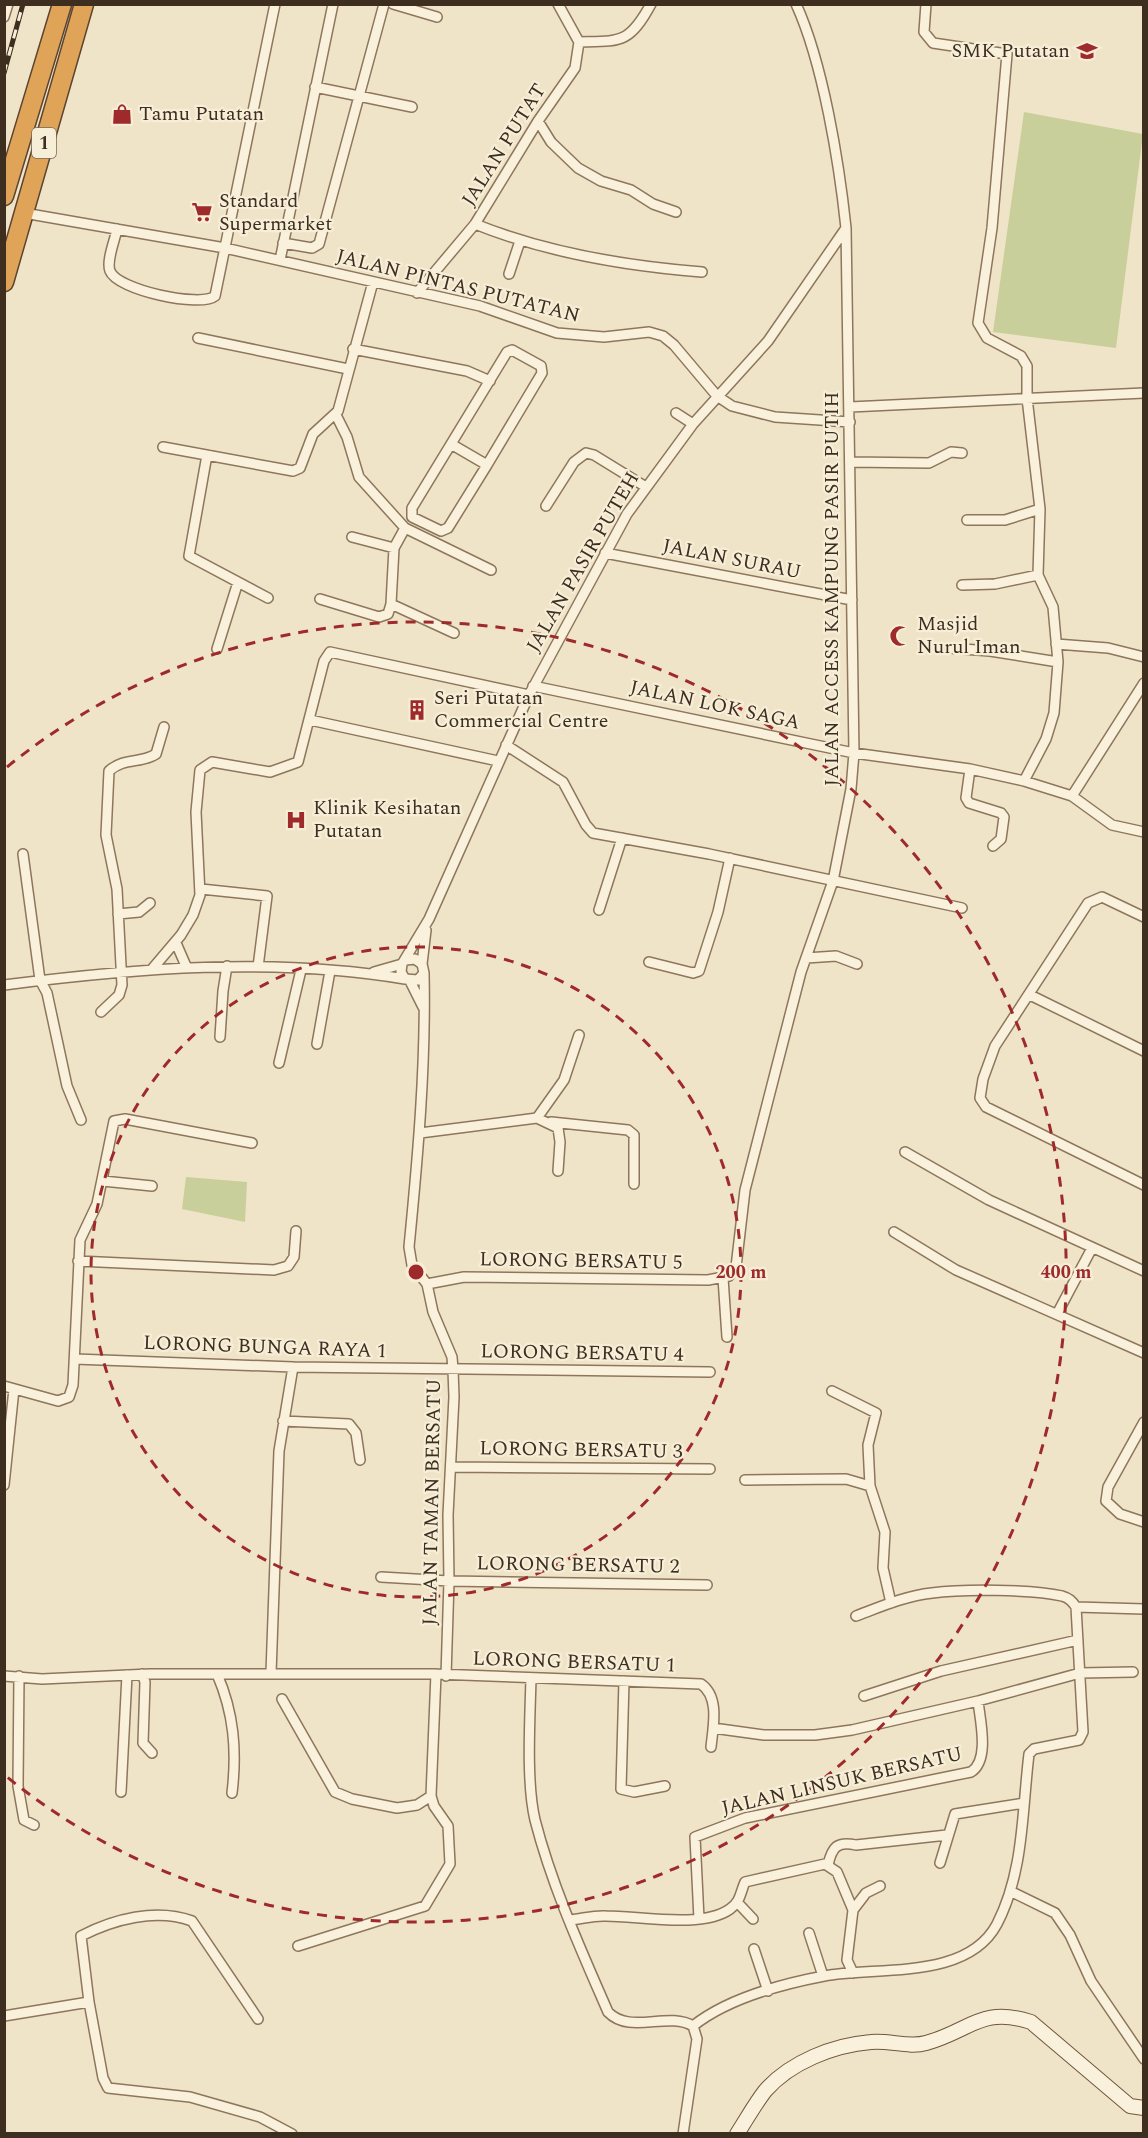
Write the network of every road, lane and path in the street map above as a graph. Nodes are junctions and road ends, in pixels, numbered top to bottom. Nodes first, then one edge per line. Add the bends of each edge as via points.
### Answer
1 (8, 4) edge
2 (62, 4) edge
3 (84, 4) edge
4 (275, 4) edge
5 (333, 4) edge
6 (384, 4) edge
7 (393, 4) edge
8 (558, 4) edge
9 (651, 4) edge
10 (796, 4) edge
11 (926, 4) edge
12 (437, 17) dead end
13 (4, 18) edge
14 (579, 42) junction
15 (315, 87) junction
16 (358, 96) junction
17 (412, 107) dead end
18 (538, 121) junction
19 (4, 196) edge
20 (676, 212) dead end
21 (24, 213) junction
22 (475, 224) junction
23 (846, 228) junction
24 (117, 229) junction
25 (520, 241) junction
26 (283, 243) junction
27 (225, 248) junction
28 (280, 260) junction
29 (702, 272) dead end
30 (509, 274) dead end
31 (4, 282) edge
32 (373, 282) junction
33 (417, 293) junction
34 (198, 338) dead end
35 (353, 349) junction
36 (348, 369) junction
37 (490, 381) junction
38 (1143, 393) edge
39 (717, 396) junction
40 (1027, 398) junction
41 (850, 407) junction
42 (676, 413) dead end
43 (336, 415) junction
44 (850, 422) junction
45 (693, 424) junction
46 (451, 444) junction
47 (163, 447) dead end
48 (962, 453) dead end
49 (207, 455) junction
50 (851, 462) junction
51 (487, 465) junction
52 (646, 487) junction
53 (546, 506) dead end
54 (1040, 509) junction
55 (967, 520) dead end
56 (405, 528) junction
57 (352, 537) dead end
58 (394, 548) junction
59 (604, 553) junction
60 (491, 570) dead end
61 (1038, 575) junction
62 (238, 582) junction
63 (962, 585) dead end
64 (268, 598) dead end
65 (320, 599) dead end
66 (852, 600) junction
67 (391, 604) junction
68 (454, 633) dead end
69 (1056, 644) junction
70 (949, 648) dead end
71 (217, 650) dead end
72 (1143, 657) edge
73 (1058, 662) junction
74 (1143, 683) edge
75 (531, 690) junction
76 (310, 720) junction
77 (164, 727) dead end
78 (506, 746) junction
79 (854, 753) junction
80 (498, 761) junction
81 (970, 769) junction
82 (1024, 781) junction
83 (1072, 796) junction
84 (1143, 832) edge
85 (622, 838) junction
86 (993, 846) dead end
87 (23, 854) dead end
88 (730, 858) junction
89 (833, 881) junction
90 (201, 889) junction
91 (150, 903) dead end
92 (962, 908) dead end
93 (599, 910) dead end
94 (118, 914) junction
95 (1143, 917) edge
96 (429, 919) junction
97 (176, 943) junction
98 (806, 958) junction
99 (404, 962) junction
100 (649, 962) dead end
101 (857, 964) dead end
102 (186, 966) junction
103 (227, 966) junction
104 (258, 967) junction
105 (153, 968) junction
106 (423, 968) junction
107 (301, 970) junction
108 (120, 971) junction
109 (330, 971) junction
110 (360, 974) junction
111 (40, 980) junction
112 (407, 980) junction
113 (4, 985) edge
114 (1030, 995) junction
115 (101, 1012) dead end
116 (426, 1015) junction
117 (579, 1035) dead end
118 (220, 1037) dead end
119 (316, 1044) dead end
120 (1143, 1051) edge
121 (279, 1063) dead end
122 (537, 1118) junction
123 (81, 1120) dead end
124 (549, 1122) junction
125 (420, 1133) junction
126 (252, 1143) dead end
127 (905, 1152) dead end
128 (558, 1171) dead end
129 (103, 1180) junction
130 (634, 1184) dead end
131 (1143, 1185) edge
132 (152, 1186) dead end
133 (296, 1231) dead end
134 (894, 1232) dead end
135 (1092, 1248) junction
136 (78, 1261) junction
137 (1143, 1271) edge
138 (734, 1272) joint
139 (723, 1278) junction
140 (427, 1284) junction
141 (1057, 1314) junction
142 (727, 1337) dead end
143 (1143, 1353) edge
144 (75, 1359) junction
145 (293, 1367) junction
146 (453, 1370) junction
147 (710, 1372) dead end
148 (9, 1387) edge
149 (832, 1391) dead end
150 (283, 1421) junction
151 (1143, 1422) edge
152 (7, 1435) edge
153 (360, 1460) dead end
154 (451, 1467) junction
155 (710, 1469) dead end
156 (745, 1480) dead end
157 (4, 1485) edge
158 (870, 1486) junction
159 (1143, 1522) edge
160 (381, 1577) dead end
161 (449, 1581) junction
162 (707, 1585) dead end
163 (891, 1603) junction
164 (1076, 1607) junction
165 (1143, 1609) edge
166 (856, 1616) dead end
167 (1078, 1640) junction
168 (1133, 1672) dead end
169 (271, 1673) junction
170 (1080, 1673) junction
171 (142, 1674) junction
172 (218, 1674) junction
173 (436, 1674) junction
174 (127, 1675) junction
175 (4, 1676) edge
176 (19, 1676) junction
177 (446, 1676) junction
178 (531, 1678) junction
179 (624, 1681) junction
180 (864, 1696) dead end
181 (282, 1699) dead end
182 (978, 1701) junction
183 (712, 1728) junction
184 (711, 1747) dead end
185 (152, 1753) dead end
186 (665, 1786) dead end
187 (121, 1792) dead end
188 (232, 1793) dead end
189 (431, 1796) junction
190 (1024, 1803) junction
191 (34, 1825) dead end
192 (947, 1835) junction
193 (940, 1863) dead end
194 (828, 1865) junction
195 (880, 1886) dead end
196 (1010, 1891) junction
197 (737, 1902) junction
198 (853, 1910) junction
199 (699, 1919) junction
200 (753, 1919) dead end
201 (570, 1920) junction
202 (809, 1933) dead end
203 (298, 1946) dead end
204 (754, 1949) dead end
205 (853, 1973) junction
206 (823, 1976) junction
207 (768, 1991) junction
208 (89, 2002) junction
209 (4, 2016) edge
210 (258, 2019) dead end
211 (693, 2026) junction
212 (1143, 2059) edge
213 (1143, 2108) edge
214 (292, 2133) edge
215 (682, 2133) edge
216 (737, 2133) edge

1 - 13 street
2 - 19 highway, 1
3 - 21 highway, 1
4 - 27 street
5 - 15 street
6 - 16 street
7 - 12 street
8 - 14 street
9 - 14 street via 627,38
10 - 23 street, JALAN ACCESS KAMPUNG PASIR PUTIH via 825,104
11 - 40 street via 924,32 933,43 1006,54 992,228 978,323 987,338 1026,361
14 - 18 street, JALAN PUTAT via 575,68
15 - 16 street
15 - 26 street
16 - 17 street
16 - 26 street via 319,244 312,248
18 - 20 street via 551,142 578,168
18 - 22 street, JALAN PUTAT
21 - 24 street, JALAN PINTAS PUTATAN
21 - 31 highway, 1
22 - 25 street
22 - 33 street, JALAN PUTAT
23 - 39 street, JALAN PASIR PUTEH via 768,341
23 - 41 street, JALAN ACCESS KAMPUNG PASIR PUTIH
24 - 27 street, JALAN PINTAS PUTATAN
24 - 27 street via 109,268 112,275 142,291 189,300 206,301 215,296
25 - 29 street via 642,267
25 - 30 street
26 - 28 street
27 - 28 street, JALAN PINTAS PUTATAN
28 - 32 street, JALAN PINTAS PUTATAN
32 - 33 street, JALAN PINTAS PUTATAN
32 - 35 street
33 - 39 street, JALAN PINTAS PUTATAN via 480,306 557,333 604,337 649,332 663,336
34 - 36 street
35 - 36 street
35 - 37 street via 467,370
36 - 43 street
37 - 46 street
37 - 51 street via 510,350 543,369
38 - 40 street
39 - 44 street via 735,407 775,417
39 - 45 street, JALAN PASIR PUTEH
40 - 41 street
40 - 54 street
41 - 44 street, JALAN ACCESS KAMPUNG PASIR PUTIH
42 - 45 street
43 - 49 street via 313,434 304,462 293,471
43 - 56 street via 359,477
44 - 50 street, JALAN ACCESS KAMPUNG PASIR PUTIH
45 - 52 street, JALAN PASIR PUTEH
46 - 51 street
46 - 51 street via 412,508 412,516 445,530
47 - 49 street
48 - 50 street via 951,452 937,461 920,464
49 - 62 street via 189,556
50 - 66 street, JALAN ACCESS KAMPUNG PASIR PUTIH
52 - 53 street via 594,454 586,453 574,462
52 - 59 street, JALAN PASIR PUTEH
54 - 55 street via 1005,520
54 - 61 street
56 - 58 street
56 - 60 street
57 - 58 street
58 - 67 street
59 - 66 street, JALAN SURAU
59 - 75 street, JALAN PASIR PUTEH
61 - 63 street via 995,584
61 - 69 street via 1053,607
62 - 64 street
62 - 71 street
65 - 67 street via 379,617 388,614
66 - 79 street, JALAN ACCESS KAMPUNG PASIR PUTIH
67 - 68 street
69 - 72 street via 1108,648
69 - 73 street
70 - 73 street
73 - 82 street via 1054,713 1046,739
74 - 83 street
75 - 76 street, JALAN LOK SAGA via 330,652 324,661
75 - 78 street, JALAN PASIR PUTEH
75 - 79 street, JALAN LOK SAGA
76 - 80 street
76 - 90 street via 298,762 270,772 212,762 200,770 196,812
77 - 94 street via 156,754 117,764 110,771 106,835
78 - 80 street, JALAN PASIR PUTEH
78 - 85 street via 563,782 589,830
79 - 81 street, JALAN LOK SAGA
79 - 89 street, JALAN ACCESS KAMPUNG PASIR PUTIH
80 - 96 street, JALAN PASIR PUTEH
81 - 82 street, JALAN LOK SAGA
81 - 86 street via 966,798 969,803 1004,817 1001,839
82 - 83 street, JALAN LOK SAGA
83 - 84 street, JALAN LOK SAGA via 1112,825
85 - 88 street
85 - 93 street
87 - 111 street
88 - 89 street
88 - 100 street via 699,971 693,973
89 - 92 street
89 - 98 street, JALAN ACCESS KAMPUNG PASIR PUTIH
90 - 97 street via 194,915
90 - 104 street via 267,897
91 - 94 street via 139,912
94 - 108 street
95 - 114 street via 1102,897 1092,900
96 - 99 street, JALAN PASIR PUTEH
96 - 106 street, JALAN PASIR PUTEH
97 - 102 street
97 - 105 street
98 - 101 street via 836,956
98 - 138 street, JALAN ACCESS KAMPUNG PASIR PUTIH via 745,1190
99 - 106 street via 415,959
99 - 110 street
99 - 112 street via 401,972
102 - 103 street
102 - 105 street
103 - 104 street
103 - 118 street
104 - 107 street
105 - 108 street
106 - 112 street via 418,980
106 - 116 street, JALAN TAMAN BERSATU
107 - 109 street
107 - 121 street
108 - 111 street
108 - 115 street via 119,995
109 - 110 street
109 - 119 street
110 - 112 street
111 - 113 street
111 - 123 street via 47,993 67,1086
112 - 116 street, JALAN TAMAN BERSATU
114 - 120 street
114 - 131 street via 995,1046 983,1079 982,1103
116 - 125 street, JALAN TAMAN BERSATU
117 - 122 street via 564,1080
122 - 124 street
122 - 125 street
124 - 128 street via 558,1128
124 - 130 street via 628,1130 634,1135
125 - 140 street, JALAN TAMAN BERSATU via 409,1247 412,1265
126 - 129 street via 125,1119 114,1121
127 - 135 street via 989,1200
129 - 132 street
129 - 136 street via 98,1204 80,1240
133 - 136 street via 294,1257 288,1266 274,1270
134 - 141 street via 956,1270
135 - 137 street
135 - 141 street
136 - 144 street
138 - 139 street, LORONG BERSATU 5
139 - 140 street, LORONG BERSATU 5 via 645,1281 464,1277
139 - 142 street
140 - 146 street, JALAN TAMAN BERSATU
141 - 143 street
144 - 145 street, LORONG BUNGA RAYA 1
144 - 148 street via 69,1398 58,1401
145 - 146 street, LORONG BUNGA RAYA 1
145 - 150 street
146 - 147 street, LORONG BERSATU 4
146 - 154 street, JALAN TAMAN BERSATU
148 - 152 street
149 - 158 street via 876,1413 868,1445
150 - 153 street via 349,1424 356,1433
150 - 169 street
151 - 159 street via 1108,1487 1106,1502 1120,1514
152 - 157 street
154 - 155 street, LORONG BERSATU 3
154 - 161 street, JALAN TAMAN BERSATU
156 - 158 street via 846,1479
158 - 163 street via 885,1532 883,1569
160 - 161 street, LORONG BERSATU 2
161 - 162 street, LORONG BERSATU 2
161 - 177 street, JALAN TAMAN BERSATU
163 - 164 street via 931,1593 968,1591 1063,1596
163 - 166 street
164 - 165 street
164 - 167 street
167 - 170 street
167 - 180 street via 941,1671
168 - 170 street
169 - 172 street, LORONG BERSATU 1
169 - 173 street, LORONG BERSATU 1
170 - 182 street
170 - 190 street via 1083,1732 1079,1740 1034,1749 1029,1755
171 - 172 street, LORONG BERSATU 1
171 - 174 street, LORONG BERSATU 1
171 - 185 street via 143,1743
172 - 188 street via 230,1707 236,1756
173 - 177 street, LORONG BERSATU 1
173 - 189 street
174 - 176 street, LORONG BERSATU 1
174 - 187 street
175 - 176 street, LORONG BERSATU 1
176 - 191 street via 18,1786 24,1820
177 - 178 street, LORONG BERSATU 1
178 - 179 street, LORONG BERSATU 1
178 - 201 street via 530,1757 535,1818
179 - 183 street, LORONG BERSATU 1 via 701,1684 708,1689 712,1701
179 - 186 street via 621,1789 634,1792
181 - 189 street via 335,1792 397,1808 417,1805
182 - 183 street via 814,1735 764,1735
182 - 199 street, JALAN LINSUK BERSATU via 982,1752 980,1764 971,1772 745,1818 695,1837
183 - 184 street
189 - 203 street via 448,1826 450,1864 425,1906
190 - 192 street via 955,1814
190 - 196 street
192 - 193 street
192 - 194 street via 856,1845 846,1842 831,1851
194 - 197 street via 745,1882
194 - 198 street via 837,1872
195 - 198 street via 866,1893
196 - 205 street via 995,1927 976,1946 951,1961 929,1968
196 - 212 street via 1055,1913 1091,1981
197 - 199 street via 714,1917
197 - 200 street
198 - 205 street via 848,1960
199 - 201 street via 603,1915
201 - 211 street via 608,2012 615,2020 685,2021
202 - 206 street
204 - 207 street
205 - 206 street
206 - 207 street
207 - 211 street via 731,2002
208 - 209 street
208 - 210 street via 81,1936 98,1927 167,1914 192,1921
208 - 214 street via 108,2088 190,2097 260,2117
211 - 215 street via 697,2039
213 - 216 street via 1130,2106 1031,2022 993,2016 923,2044 861,2043 839,2047 812,2059 786,2072 765,2091

